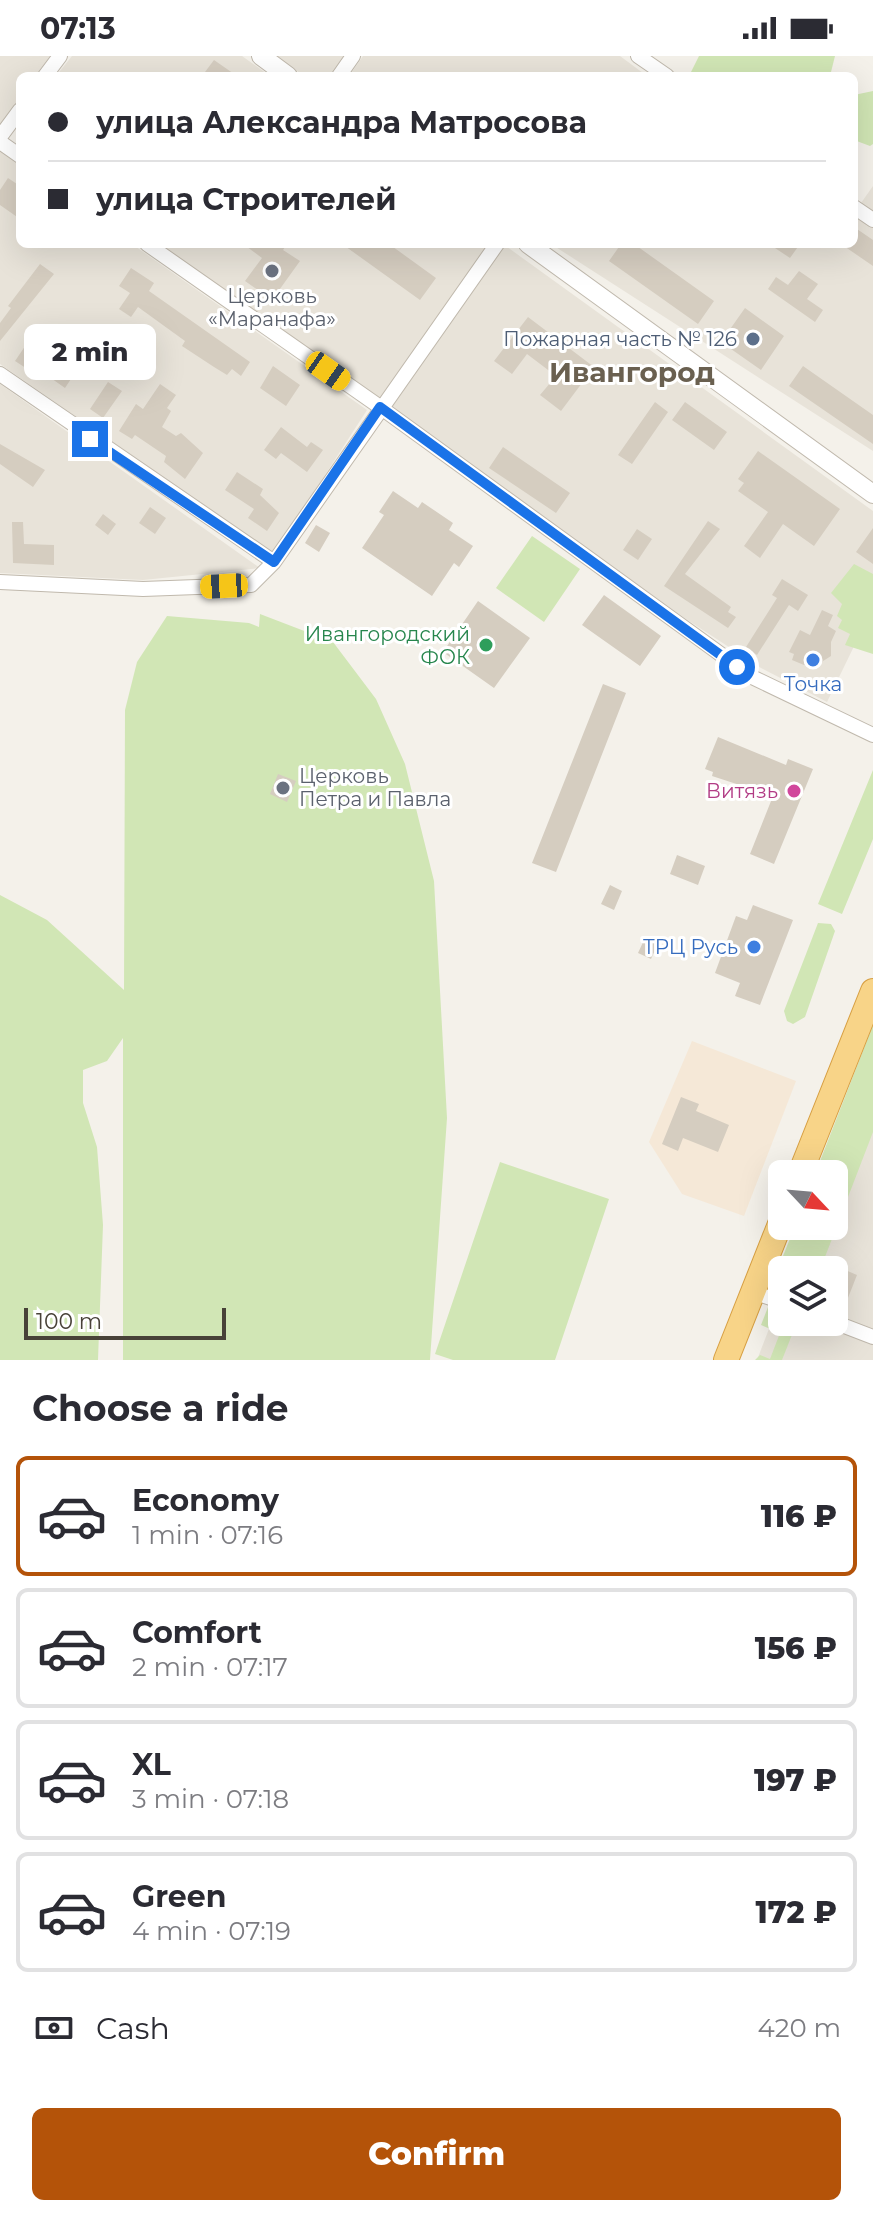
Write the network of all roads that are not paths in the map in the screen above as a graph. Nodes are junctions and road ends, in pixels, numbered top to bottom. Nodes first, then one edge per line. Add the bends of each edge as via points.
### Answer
1 (261, 56) edge
2 (638, 56) edge
3 (283, 72) edge
4 (661, 72) edge
5 (16, 116) edge
6 (0, 139) edge
7 (16, 153) edge
8 (153, 248) edge
9 (494, 248) edge
10 (534, 248) edge
11 (0, 374) edge
12 (380, 407) junction
13 (873, 494) edge
14 (274, 562) junction
15 (0, 582) edge
16 (873, 735) edge
17 (873, 991) edge
18 (806, 1160) edge
19 (774, 1240) edge
20 (753, 1292) junction
21 (768, 1297) edge
22 (848, 1327) edge
23 (873, 1337) edge
24 (726, 1360) edge

1 - 3 street
2 - 4 street
5 - 6 street
6 - 7 street
8 - 12 street
9 - 12 street
10 - 13 street
11 - 14 street
12 - 14 street
12 - 16 street via 752,677
14 - 15 street via 251,585 143,589
17 - 18 highway
19 - 20 highway
20 - 21 street
20 - 24 highway
22 - 23 street

